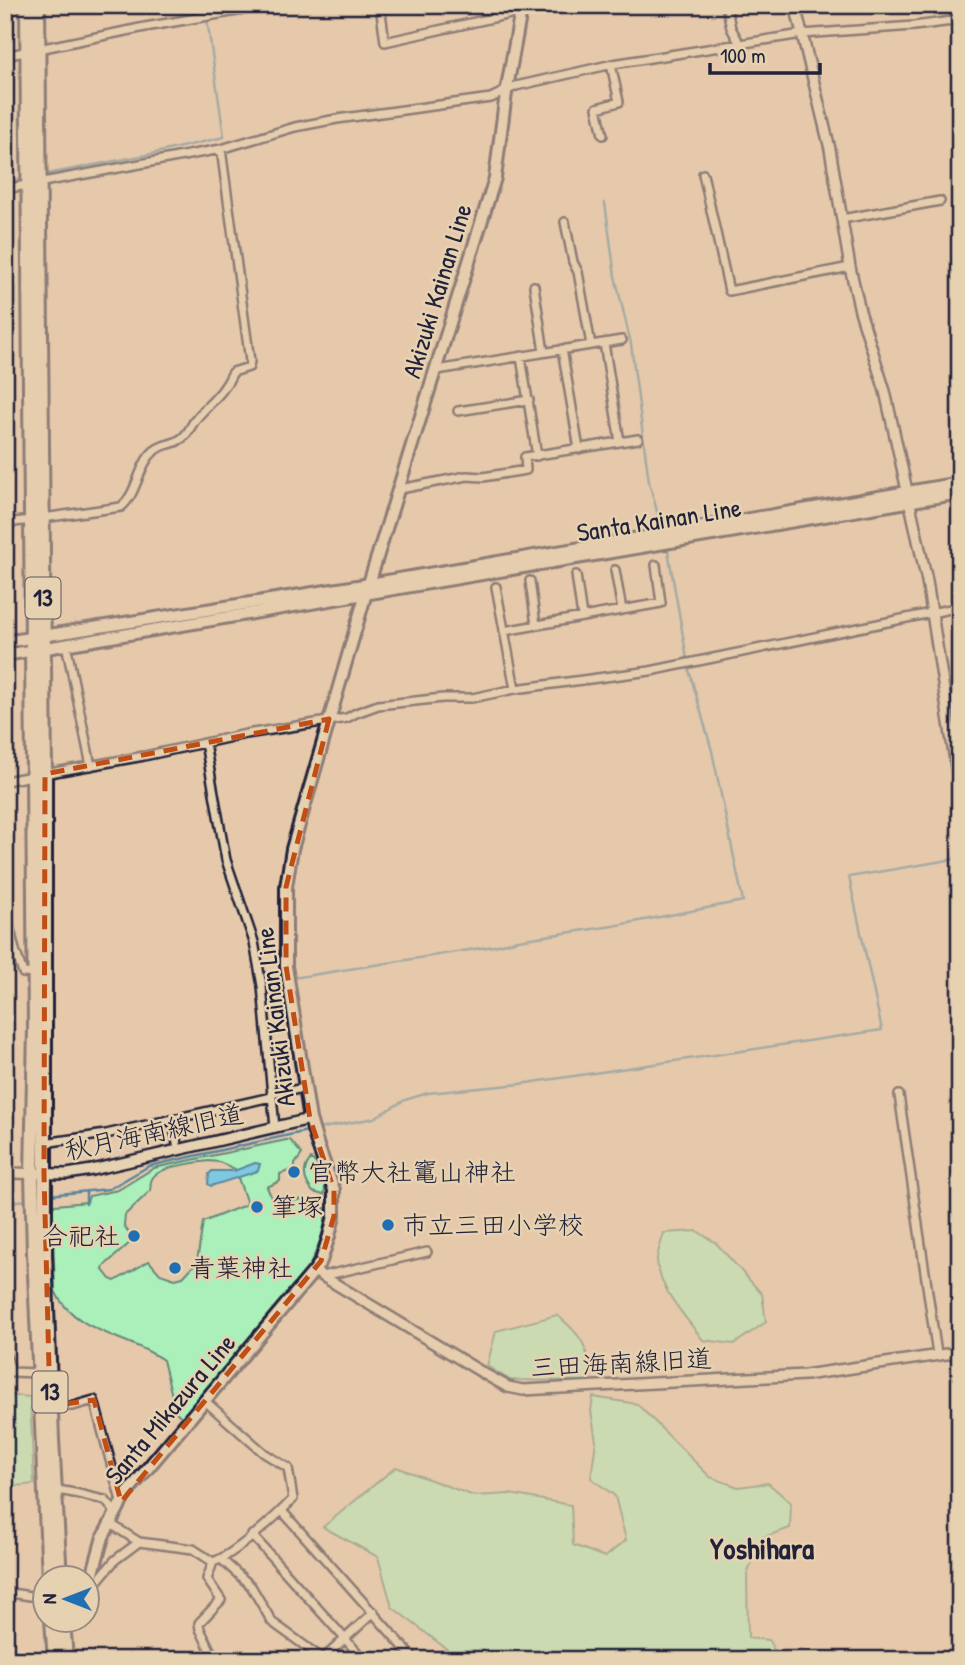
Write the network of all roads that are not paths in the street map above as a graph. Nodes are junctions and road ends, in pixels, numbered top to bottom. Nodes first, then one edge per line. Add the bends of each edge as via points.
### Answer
1 (27, 5) edge
2 (38, 5) edge
3 (272, 5) edge
4 (380, 5) edge
5 (726, 5) edge
6 (795, 5) edge
7 (261, 6) edge
8 (521, 9) edge
9 (960, 20) edge
10 (802, 34) junction
11 (740, 44) junction
12 (34, 50) junction
13 (5, 56) edge
14 (611, 64) junction
15 (506, 93) junction
16 (603, 135) dead end
17 (221, 149) junction
18 (703, 174) dead end
19 (35, 183) junction
20 (5, 188) edge
21 (940, 201) dead end
22 (842, 219) junction
23 (565, 222) dead end
24 (850, 267) junction
25 (534, 286) dead end
26 (622, 340) dead end
27 (604, 343) junction
28 (591, 345) junction
29 (562, 349) junction
30 (544, 352) junction
31 (522, 357) junction
32 (437, 370) junction
33 (529, 400) junction
34 (458, 411) dead end
35 (638, 439) dead end
36 (620, 442) junction
37 (579, 449) junction
38 (537, 456) junction
39 (960, 482) edge
40 (400, 489) junction
41 (960, 493) edge
42 (909, 496) junction
43 (38, 519) junction
44 (5, 523) edge
45 (656, 565) dead end
46 (615, 570) dead end
47 (576, 575) dead end
48 (530, 580) dead end
49 (496, 587) dead end
50 (368, 589) junction
51 (960, 607) edge
52 (622, 610) junction
53 (932, 612) junction
54 (582, 617) junction
55 (536, 625) junction
56 (504, 631) junction
57 (5, 642) edge
58 (37, 643) junction
59 (66, 644) junction
60 (5, 655) edge
61 (516, 689) junction
62 (330, 719) junction
63 (205, 743) junction
64 (91, 766) junction
65 (40, 775) junction
66 (5, 781) edge
67 (960, 793) edge
68 (5, 909) edge
69 (39, 974) junction
70 (305, 1088) junction
71 (899, 1095) dead end
72 (271, 1096) junction
73 (173, 1121) junction
74 (312, 1126) junction
75 (275, 1128) junction
76 (44, 1143) junction
77 (178, 1150) junction
78 (5, 1173) edge
79 (38, 1174) junction
80 (38, 1208) junction
81 (427, 1252) dead end
82 (319, 1274) junction
83 (960, 1352) edge
84 (5, 1353) edge
85 (937, 1354) junction
86 (38, 1373) junction
87 (205, 1401) junction
88 (50, 1405) junction
89 (54, 1490) junction
90 (118, 1507) junction
91 (282, 1511) junction
92 (108, 1523) junction
93 (252, 1535) junction
94 (139, 1542) junction
95 (217, 1560) junction
96 (48, 1564) edge
97 (59, 1564) edge
98 (95, 1564) edge
99 (102, 1575) edge
100 (5, 1592) edge
101 (32, 1596) edge
102 (374, 1612) junction
103 (53, 1634) edge
104 (64, 1634) edge
105 (345, 1638) junction
106 (324, 1659) edge
107 (55, 1660) edge
108 (66, 1660) edge
109 (215, 1660) edge
110 (364, 1660) edge
111 (415, 1660) edge

1 - 12 main road, 13
2 - 12 main road, 13
3 - 7 street
4 - 8 street via 385,42
5 - 11 street
6 - 10 street
7 - 12 street
8 - 15 main road, Akizuki Kainan Line
9 - 10 street
10 - 11 street
10 - 22 street
11 - 14 street
12 - 13 street
12 - 19 main road, 13
14 - 15 street via 516,86
14 - 16 street via 619,102 597,108
15 - 17 street via 467,103 316,123
15 - 32 main road, Akizuki Kainan Line via 495,178
17 - 19 street
17 - 43 street via 249,367 233,372 226,387 180,440 154,450 121,507
18 - 24 street via 729,291
19 - 20 street
19 - 43 main road, 13
21 - 22 street
22 - 24 street
23 - 28 street
24 - 42 street
25 - 30 street
26 - 27 street
27 - 28 street
27 - 36 street
28 - 29 street
29 - 30 street
29 - 37 street
30 - 31 street
31 - 32 street
31 - 33 street
32 - 40 main road, Akizuki Kainan Line
33 - 34 street
33 - 38 street
35 - 36 street
36 - 37 street
37 - 38 street
38 - 40 street via 525,457 526,470
39 - 42 main road, Santa Kainan Line
40 - 50 main road, Akizuki Kainan Line
41 - 42 main road, Santa Kainan Line
42 - 50 main road, Santa Kainan Line
42 - 53 street
43 - 44 street
43 - 58 main road, 13
45 - 52 street via 661,603
46 - 52 street
47 - 54 street
48 - 55 street
49 - 56 street
50 - 58 main road
50 - 59 main road
50 - 62 main road, Akizuki Kainan Line
51 - 53 street
52 - 54 street
53 - 61 street via 649,671
53 - 67 street
54 - 55 street
55 - 56 street
56 - 61 street
57 - 58 main road
58 - 59 main road
58 - 60 main road
58 - 65 main road, 13
59 - 64 street
61 - 62 street via 472,698 378,705 347,718
62 - 63 street
62 - 70 main road, Akizuki Kainan Line via 292,849 286,887 286,966
63 - 64 street
63 - 72 street via 226,860 258,964
64 - 65 street
65 - 66 street
65 - 69 main road, 13
68 - 69 street via 23,973
69 - 76 main road, 13
69 - 79 main road, 13
70 - 72 street
70 - 74 main road, Akizuki Kainan Line
71 - 85 street
72 - 73 street
72 - 75 street
73 - 76 street
73 - 77 street
74 - 75 street, 秋月海南線旧道
74 - 82 main road, Akizuki Kainan Line via 331,1179 334,1203
75 - 77 street, 秋月海南線旧道
76 - 79 main road, 13
77 - 79 street, 秋月海南線旧道 via 92,1170
78 - 79 street, 秋月海南線旧道
79 - 80 main road, 13
80 - 86 main road, 13
80 - 88 main road, 13
81 - 82 street
82 - 85 street, 三田海南線旧道 via 488,1376 523,1390 804,1375
82 - 87 main road, Santa Mikazura Line
83 - 85 street, 三田海南線旧道
84 - 86 street via 12,1372
86 - 96 main road, 13
87 - 90 main road, Santa Mikazura Line
87 - 91 street via 288,1468 293,1499
88 - 89 main road, 13
88 - 90 street via 73,1406 94,1400
89 - 90 street
89 - 97 main road, 13
90 - 92 main road, Santa Mikazura Line
91 - 93 street
91 - 102 street
92 - 94 street
92 - 98 main road, Santa Mikazura Line
93 - 95 street
93 - 105 street
94 - 95 street via 193,1549
94 - 99 street
95 - 106 street via 251,1586 272,1622
95 - 109 street via 207,1579 221,1600 199,1623
100 - 101 street
102 - 105 street
102 - 111 street
103 - 107 main road
104 - 108 main road
105 - 106 street
105 - 110 street

